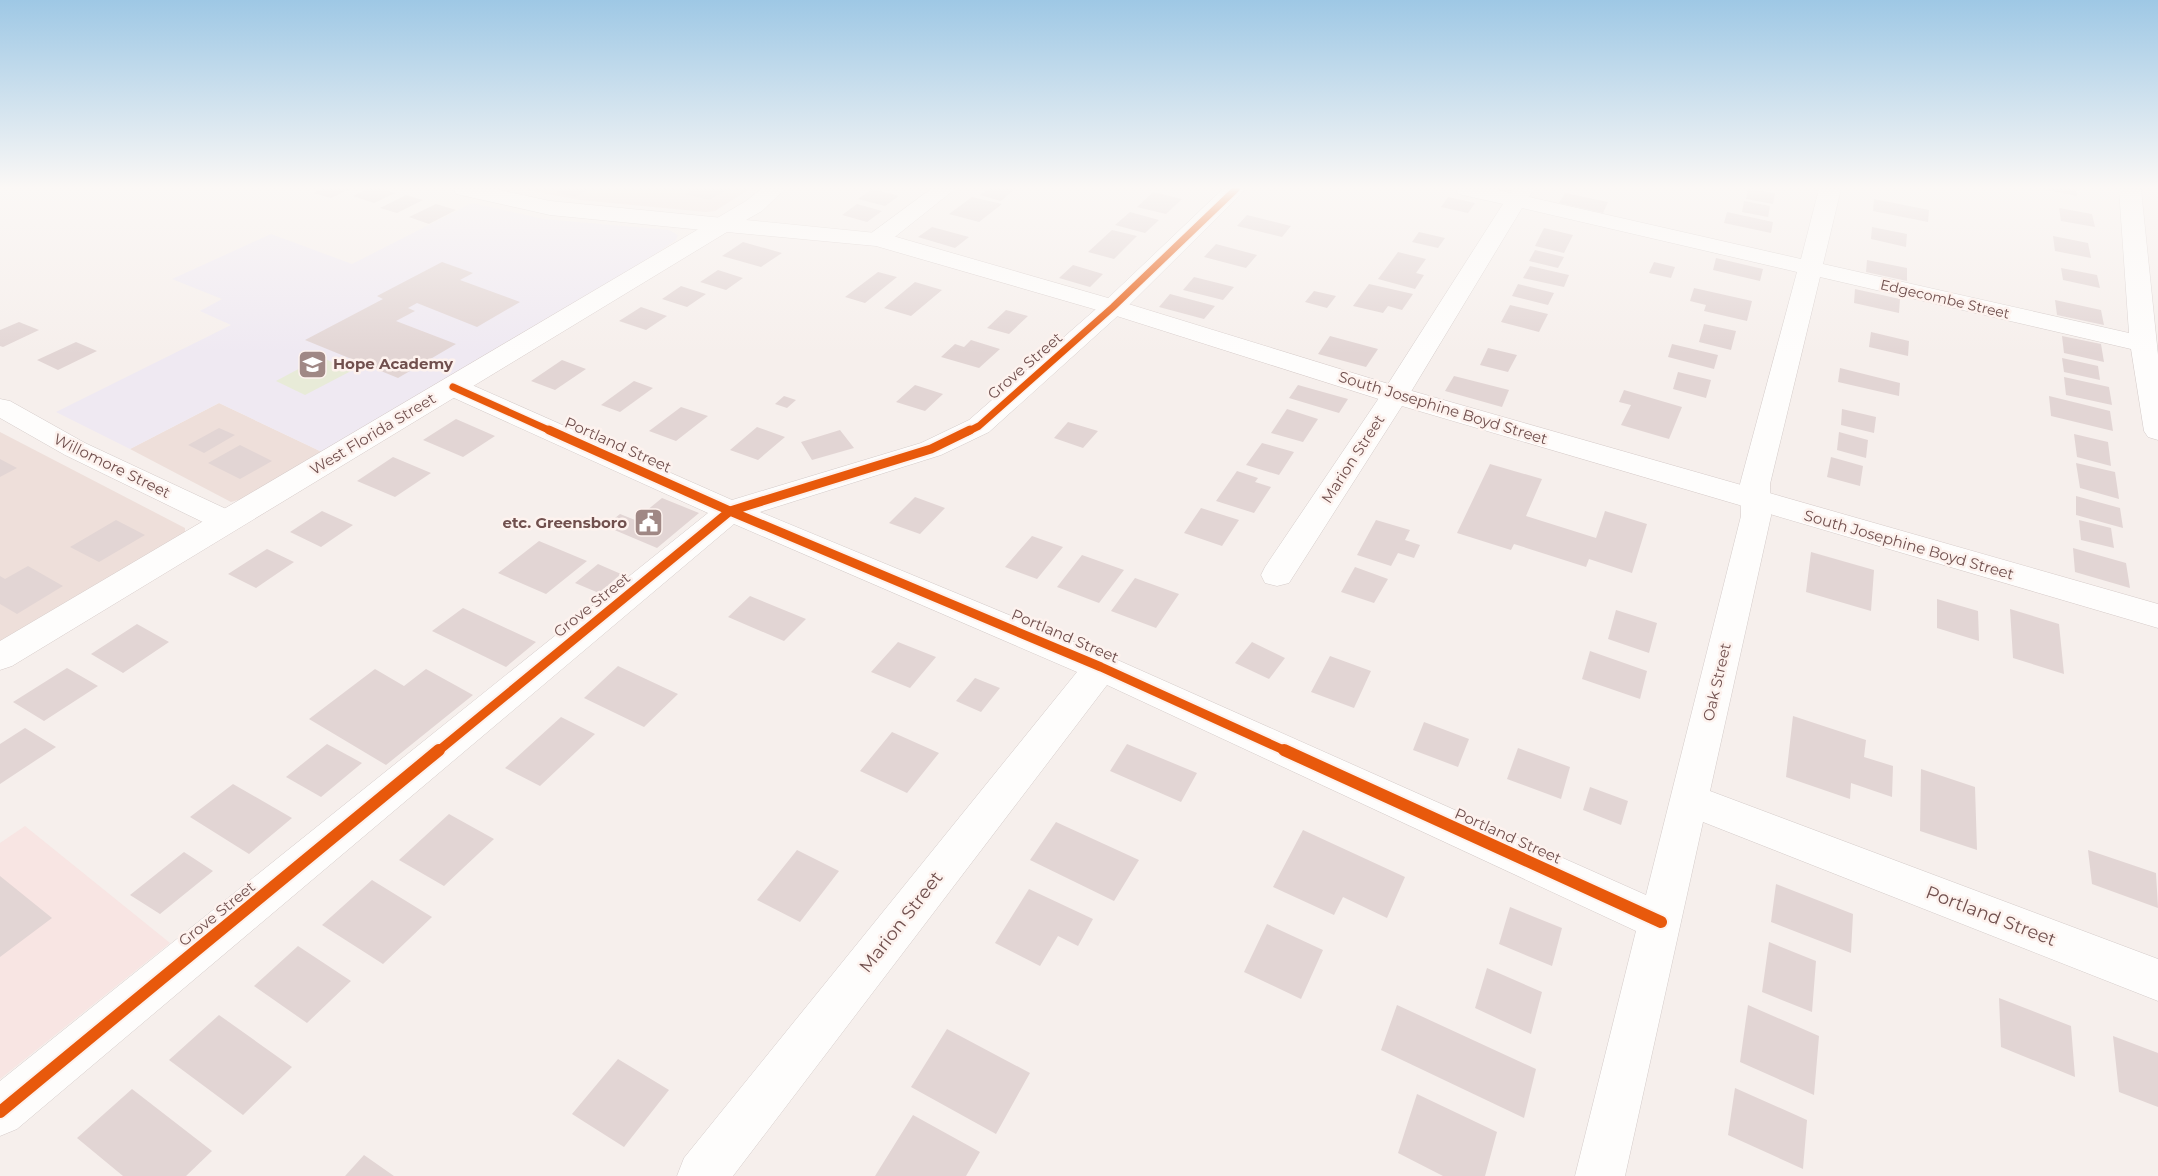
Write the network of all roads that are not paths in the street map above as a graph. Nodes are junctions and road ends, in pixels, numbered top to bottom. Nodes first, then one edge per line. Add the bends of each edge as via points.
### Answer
1 (692, 244) edge
2 (895, 244) edge
3 (1179, 244) edge
4 (1489, 244) edge
5 (1712, 244) edge
6 (1817, 244) edge
7 (2135, 244) edge
8 (1811, 269) junction
9 (1113, 307) junction
10 (2143, 344) junction
11 (453, 387) junction
12 (1395, 395) junction
13 (0, 407) edge
14 (2158, 431) edge
15 (1755, 501) junction
16 (730, 511) junction
17 (226, 521) junction
18 (1277, 575) dead end
19 (2158, 616) edge
20 (0, 657) edge
21 (1101, 668) junction
22 (1689, 800) junction
23 (1660, 922) junction
24 (2158, 980) edge
25 (0, 1112) edge
26 (702, 1176) edge
27 (1600, 1176) edge

1 - 11 street, West Florida Street
2 - 9 street, South Josephine Boyd Street
3 - 9 street, Grove Street
4 - 12 street, Marion Street
5 - 8 street, Edgecombe Street
6 - 8 street, Oak Street
7 - 10 street
8 - 10 street, Edgecombe Street
8 - 15 street, Oak Street via 1755,484
9 - 12 street, South Josephine Boyd Street
9 - 16 street, Grove Street via 979,426 931,449
10 - 14 street
11 - 16 street, Portland Street
11 - 17 street, West Florida Street
12 - 15 street, South Josephine Boyd Street
12 - 18 street, Marion Street
13 - 17 street, Willomore Street via 75,449
15 - 19 street, South Josephine Boyd Street
15 - 22 street, Oak Street via 1756,516
16 - 21 street, Portland Street
16 - 25 street, Grove Street
17 - 20 street, West Florida Street
21 - 23 street, Portland Street
21 - 26 street, Marion Street
22 - 23 street, Oak Street
22 - 24 street, Portland Street
23 - 27 street, Oak Street

